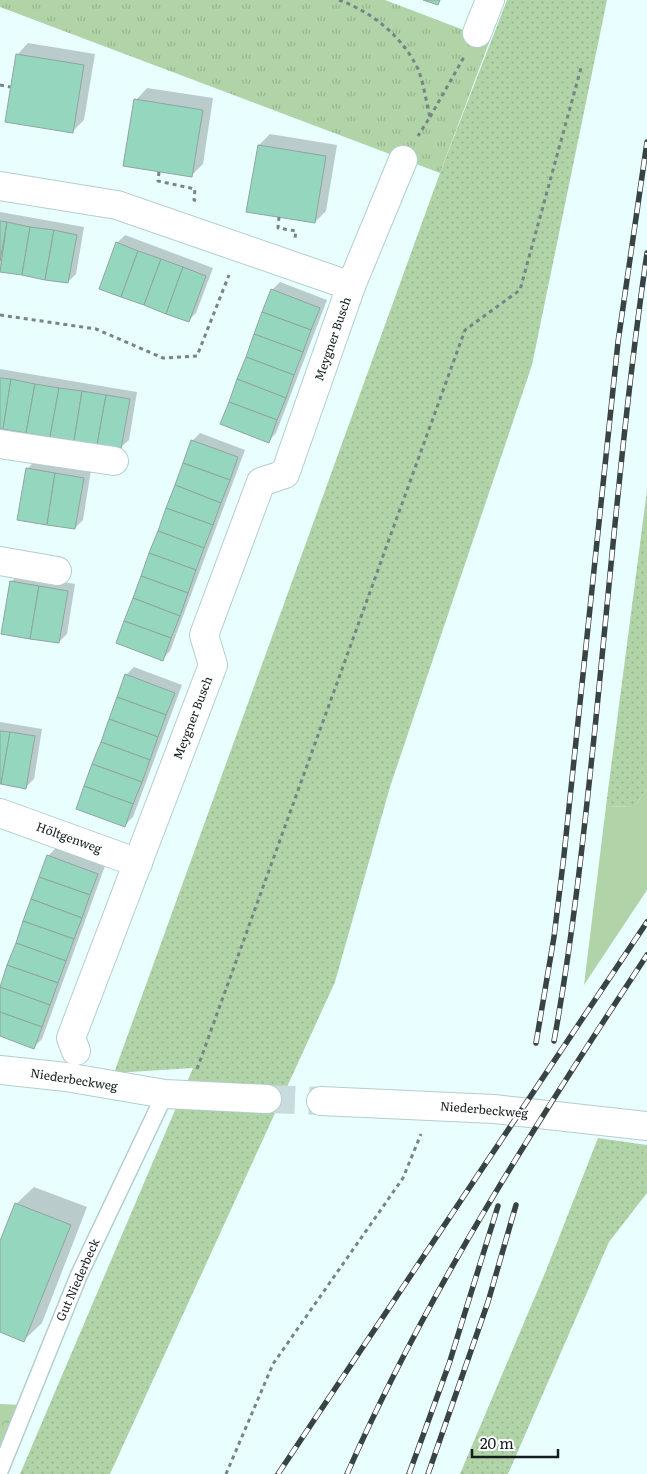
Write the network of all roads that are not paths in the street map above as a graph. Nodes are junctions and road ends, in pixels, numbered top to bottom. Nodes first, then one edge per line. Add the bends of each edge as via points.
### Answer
1 (490, 0) edge
2 (477, 33) road end
3 (403, 160) road end
4 (0, 186) edge
5 (351, 286) junction
6 (0, 444) edge
7 (114, 461) dead end
8 (0, 561) edge
9 (57, 571) dead end
10 (0, 814) edge
11 (138, 863) junction
12 (76, 1051) dead end
13 (0, 1070) edge
14 (178, 1095) junction
15 (267, 1099) tunnel mouth
16 (321, 1101) tunnel mouth
17 (647, 1126) edge
18 (0, 1470) edge

1 - 2 street
3 - 5 street, Meygner Busch
4 - 5 street, Meygner Busch via 117,205
5 - 11 street, Meygner Busch via 285,474 261,482 204,635 213,665
6 - 7 street
8 - 9 street
10 - 11 street, Höltgenweg
11 - 12 street, Meygner Busch via 71,1038
13 - 14 street, Niederbeckweg
14 - 15 street, Niederbeckweg
14 - 18 lane, Gut Niederbeck via 79,1275
16 - 17 street, Niederbeckweg via 494,1110

